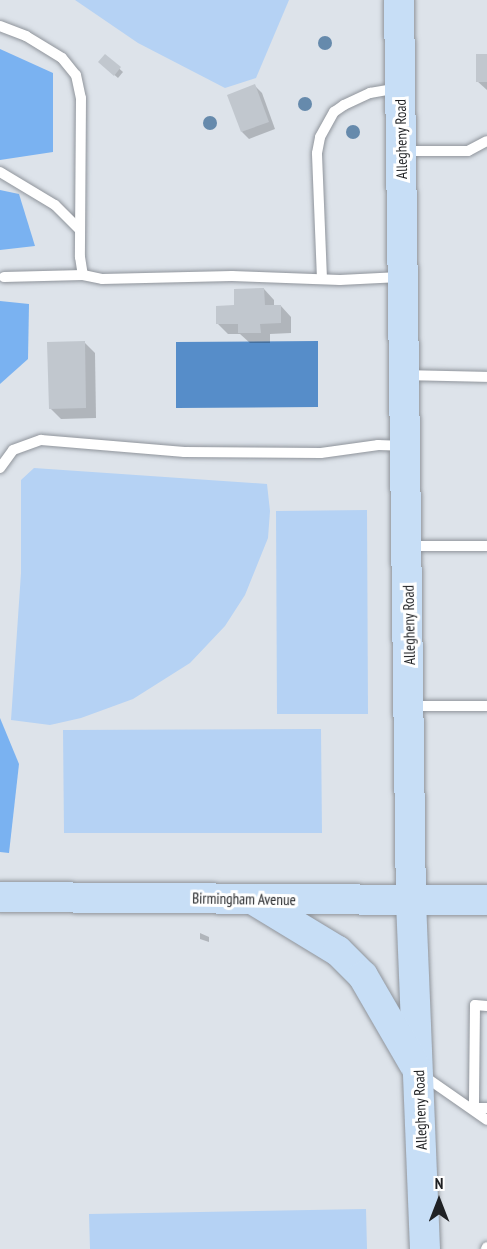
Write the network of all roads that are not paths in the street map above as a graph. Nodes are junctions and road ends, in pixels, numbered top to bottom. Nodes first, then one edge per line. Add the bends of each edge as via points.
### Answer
1 (399, 0) edge
2 (0, 26) edge
3 (400, 87) junction
4 (487, 141) edge
5 (402, 151) junction
6 (0, 172) edge
7 (80, 230) junction
8 (83, 275) junction
9 (4, 277) dead end
10 (404, 277) junction
11 (322, 279) junction
12 (405, 375) junction
13 (487, 377) edge
14 (406, 446) junction
15 (0, 468) edge
16 (408, 546) junction
17 (487, 546) edge
18 (410, 706) junction
19 (487, 706) edge
20 (0, 897) edge
21 (252, 899) junction
22 (487, 900) edge
23 (411, 901) junction
24 (487, 1006) edge
25 (418, 1072) junction
26 (474, 1108) junction
27 (487, 1108) edge
28 (487, 1120) edge
29 (425, 1249) edge

1 - 3 street, Allegheny Road
2 - 7 lane via 26,36 62,58 76,75 81,99
3 - 5 street, Allegheny Road
3 - 11 lane via 370,93 344,105 334,112 320,137 317,153
4 - 5 lane via 468,151
5 - 10 street, Allegheny Road
6 - 7 lane via 55,204
7 - 8 lane
8 - 9 lane
8 - 11 lane via 102,279
10 - 11 lane
10 - 12 street, Allegheny Road
12 - 13 lane
12 - 14 street, Allegheny Road
14 - 15 lane via 378,445 321,453 184,452 41,440 13,450
14 - 16 street, Allegheny Road
16 - 17 lane
16 - 18 street, Allegheny Road
18 - 19 lane
18 - 23 street, Allegheny Road
20 - 21 street, Birmingham Avenue
21 - 23 street, Birmingham Avenue
21 - 25 street via 338,951 363,976
22 - 23 street, Birmingham Avenue
23 - 25 street, Allegheny Road
24 - 26 lane via 475,1005
25 - 26 lane
25 - 29 street, Allegheny Road
26 - 27 lane
26 - 28 lane

